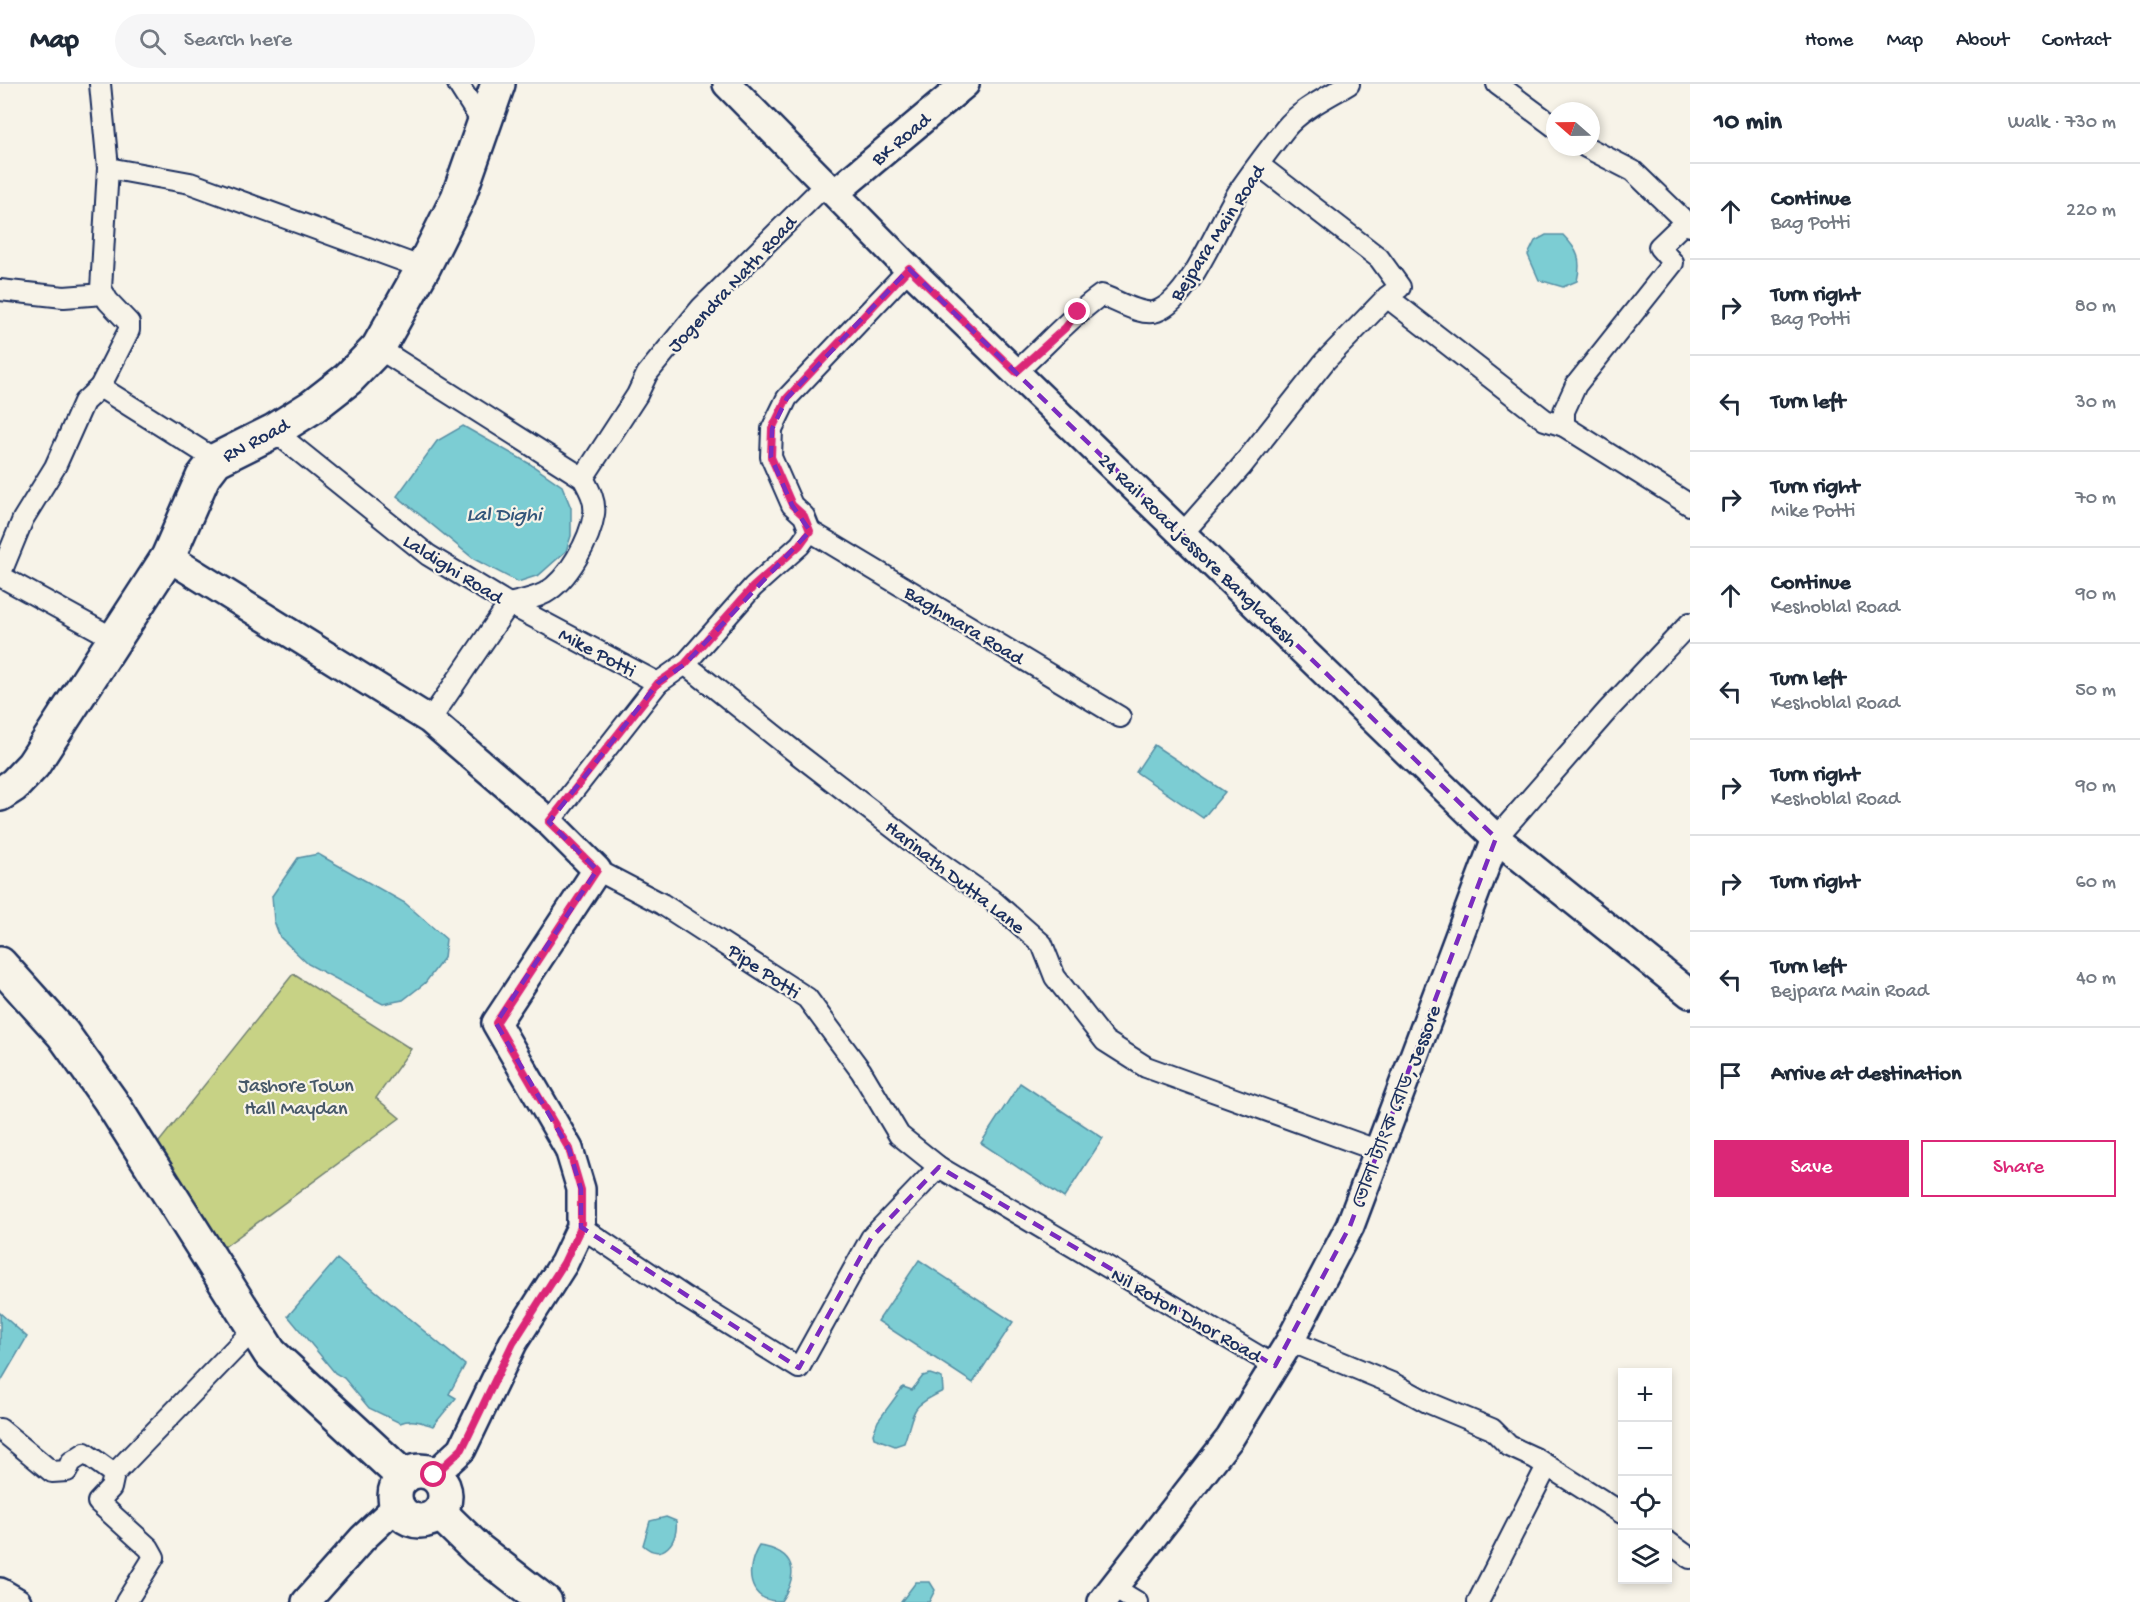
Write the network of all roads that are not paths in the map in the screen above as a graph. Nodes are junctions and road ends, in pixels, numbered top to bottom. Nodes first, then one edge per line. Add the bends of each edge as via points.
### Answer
1 (100, 84) edge
2 (458, 84) edge
3 (498, 84) edge
4 (727, 84) edge
5 (965, 84) edge
6 (1349, 84) edge
7 (1497, 84) edge
8 (1546, 120) edge
9 (484, 125) junction
10 (1600, 154) edge
11 (1258, 165) junction
12 (108, 168) junction
13 (832, 188) junction
14 (1688, 223) edge
15 (423, 268) junction
16 (909, 268) junction
17 (0, 291) edge
18 (104, 294) junction
19 (1387, 297) junction
20 (378, 348) junction
21 (1016, 372) junction
22 (100, 387) junction
23 (1564, 426) junction
24 (274, 431) junction
25 (216, 460) junction
26 (583, 478) junction
27 (1690, 505) edge
28 (810, 531) junction
29 (1183, 533) junction
30 (168, 557) junction
31 (0, 575) edge
32 (508, 604) junction
33 (1690, 623) edge
34 (115, 639) junction
35 (685, 664) junction
36 (658, 683) junction
37 (1120, 717) dead end
38 (430, 720) junction
39 (7, 780) edge
40 (549, 822) junction
41 (1496, 838) junction
42 (597, 870) junction
43 (0, 964) edge
44 (1690, 994) edge
45 (1379, 1151) junction
46 (939, 1167) junction
47 (581, 1227) junction
48 (254, 1329) junction
49 (1290, 1341) junction
50 (1275, 1366) junction
51 (0, 1429) edge
52 (1547, 1466) junction
53 (114, 1474) junction
54 (412, 1486) junction
55 (1618, 1510) edge
56 (1672, 1545) edge
57 (1690, 1558) edge
58 (0, 1592) edge
59 (1108, 1595) edge
60 (17, 1602) edge
61 (126, 1602) edge
62 (306, 1602) edge
63 (545, 1602) edge
64 (1137, 1602) edge
65 (1478, 1602) edge

1 - 12 street
2 - 9 street
3 - 9 highway, RN Road
4 - 13 street, 24 Rail Road jessore Bangladesh
5 - 13 street, BK Road
6 - 11 street, Bejpara Main Road via 1312,106 1287,127
7 - 8 street
9 - 15 highway, RN Road via 458,198
10 - 14 street via 1633,171
11 - 19 street via 1379,258 1400,286
11 - 21 street, Bejpara Main Road via 1199,264 1180,293 1165,307 1155,312 1143,311 1101,296 1078,312
12 - 15 street via 190,183
12 - 18 street via 100,281
13 - 16 street, 24 Rail Road jessore Bangladesh
13 - 26 street, Jogendra Nath Road via 701,309 654,365
14 - 23 street via 1659,247 1672,262 1576,385 1564,411
15 - 20 highway, RN Road
16 - 21 street, 24 Rail Road jessore Bangladesh
16 - 28 street via 787,398 772,429 771,457 792,505 804,516
17 - 18 street via 64,297
18 - 22 street via 129,323 129,330
19 - 23 street via 1545,420
19 - 29 street via 1325,361
20 - 24 highway, RN Road via 348,379
20 - 26 street
21 - 29 street, 24 Rail Road jessore Bangladesh
22 - 25 street
22 - 31 street via 84,402 55,467 23,519
23 - 27 street
24 - 25 highway, RN Road
24 - 32 street, Laldighi Road via 428,555
25 - 30 highway, RN Road via 203,477
26 - 32 street, Laldighi Road via 593,497 595,513 576,557 546,592
28 - 35 street via 753,587
28 - 37 street, Baghmara Road
29 - 41 street, 24 Rail Road jessore Bangladesh
30 - 34 highway, RN Road
30 - 38 street
31 - 34 street
32 - 36 street, Mike Potti
32 - 38 street
33 - 41 street
34 - 39 highway, RN Road via 33,765
35 - 36 street
35 - 45 street, Harinath Dutta Lane via 827,777 991,899 1042,944 1054,977 1105,1041 1146,1067
36 - 40 street, Mike Potti
38 - 40 street
40 - 42 street
41 - 44 street, 24 Rail Road jessore Bangladesh
41 - 45 street, ভোলা ট্যাংক রোড, Jessore
42 - 46 street, Pipe Potti via 662,904 807,998 861,1071 898,1135
42 - 47 street via 496,1023 569,1149 581,1190
43 - 48 highway via 63,1034 103,1091
45 - 49 street, ভোলা ট্যাংক রোড, Jessore via 1350,1226
46 - 47 street via 870,1238 799,1368
46 - 50 street, Nil Roton Dhor Road
47 - 54 street via 564,1263 513,1343 462,1449
48 - 53 street
48 - 54 highway via 277,1362
49 - 50 street, ভোলা ট্যাংক রোড, Jessore
49 - 52 street via 1492,1429 1509,1446
50 - 59 street, Nil Roton Dhor Road via 1230,1438
51 - 53 street via 52,1472 67,1471 71,1462 85,1454
52 - 55 street
52 - 65 street
53 - 61 street via 111,1488 98,1502 154,1557
54 - 62 street
54 - 63 highway via 409,1518 425,1520 439,1512 478,1550
56 - 57 street
58 - 60 street
59 - 64 street

